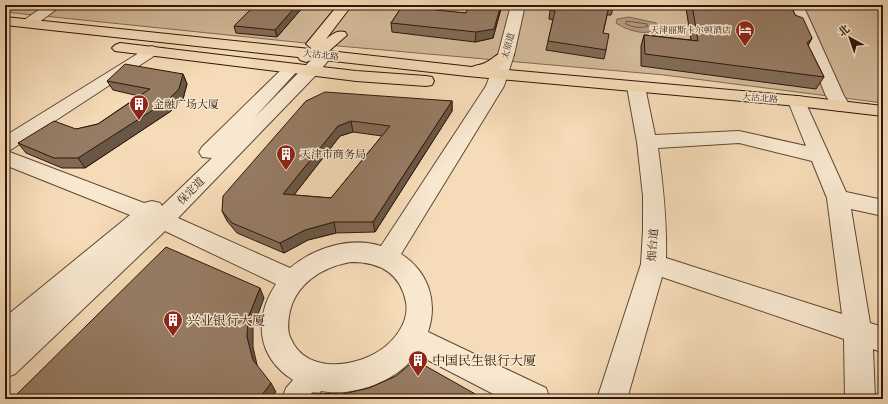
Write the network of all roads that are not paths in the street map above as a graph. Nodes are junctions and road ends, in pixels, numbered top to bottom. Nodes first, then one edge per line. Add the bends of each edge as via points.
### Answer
1 (55, 5) edge
2 (518, 5) edge
3 (796, 5) edge
4 (349, 18) edge
5 (5, 21) edge
6 (29, 23) junction
7 (324, 33) junction
8 (105, 46) dead end
9 (271, 50) junction
10 (152, 51) junction
11 (506, 55) junction
12 (311, 59) junction
13 (467, 71) junction
14 (497, 80) junction
15 (636, 87) junction
16 (797, 101) junction
17 (841, 106) junction
18 (883, 112) edge
19 (647, 142) junction
20 (5, 145) edge
21 (820, 156) junction
22 (5, 157) edge
23 (838, 198) junction
24 (883, 208) edge
25 (154, 217) junction
26 (386, 258) junction
27 (653, 264) junction
28 (292, 280) junction
29 (858, 332) junction
30 (5, 334) edge
31 (410, 338) junction
32 (883, 340) edge
33 (5, 364) edge
34 (315, 375) junction
35 (297, 399) edge
36 (535, 399) edge
37 (612, 399) edge
38 (860, 399) edge

1 - 6 street
2 - 11 street, 太原道
3 - 17 street
4 - 7 main road
4 - 12 main road
5 - 6 main road, 大沽北路
6 - 9 main road, 大沽北路
7 - 9 main road via 300,45
7 - 12 main road
8 - 10 main road, 大沽北路
9 - 12 main road, 大沽北路
10 - 12 main road, 大沽北路 via 249,63
10 - 20 street
11 - 13 main road via 490,67
11 - 14 street, 太原道
12 - 13 main road, 大沽北路
12 - 14 main road, 大沽北路 via 356,76
12 - 25 street, 保定道
13 - 14 main road, 大沽北路
14 - 15 main road, 大沽北路 via 571,89
14 - 26 street, 太原道
15 - 16 main road, 大沽北路
15 - 19 street, 烟台道
16 - 17 main road, 大沽北路
16 - 21 street
17 - 18 main road, 大沽北路
19 - 21 street via 739,137
19 - 27 street, 烟台道 via 654,196
21 - 23 street
22 - 25 street
23 - 24 street
23 - 29 street
25 - 28 street
25 - 30 street, 保定道
25 - 33 street, 保定道
26 - 28 street via 372,253 351,252 329,256 309,266
26 - 31 street via 407,271 417,287 421,306 417,327
27 - 29 street
27 - 37 street, 烟台道
28 - 34 street via 279,299 274,320 276,342 288,360
29 - 32 street
29 - 38 street
31 - 34 street via 405,348 386,365 360,376 333,379
31 - 36 street
34 - 35 street

